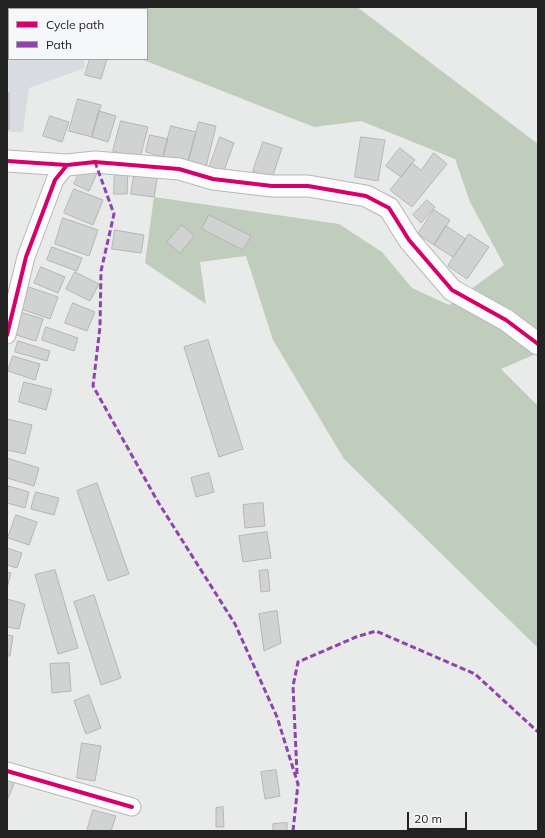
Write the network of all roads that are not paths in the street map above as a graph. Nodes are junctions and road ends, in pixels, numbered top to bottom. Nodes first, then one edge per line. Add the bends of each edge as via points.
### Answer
1 (7, 161) edge
2 (67, 165) junction
3 (7, 335) edge
4 (538, 344) edge
5 (7, 771) edge
6 (132, 807) dead end

1 - 2 street
2 - 3 street via 55,180 26,257
2 - 4 street via 95,162 178,169 213,179 272,186 308,186 366,196 389,208 409,240 452,290 506,320
5 - 6 street

